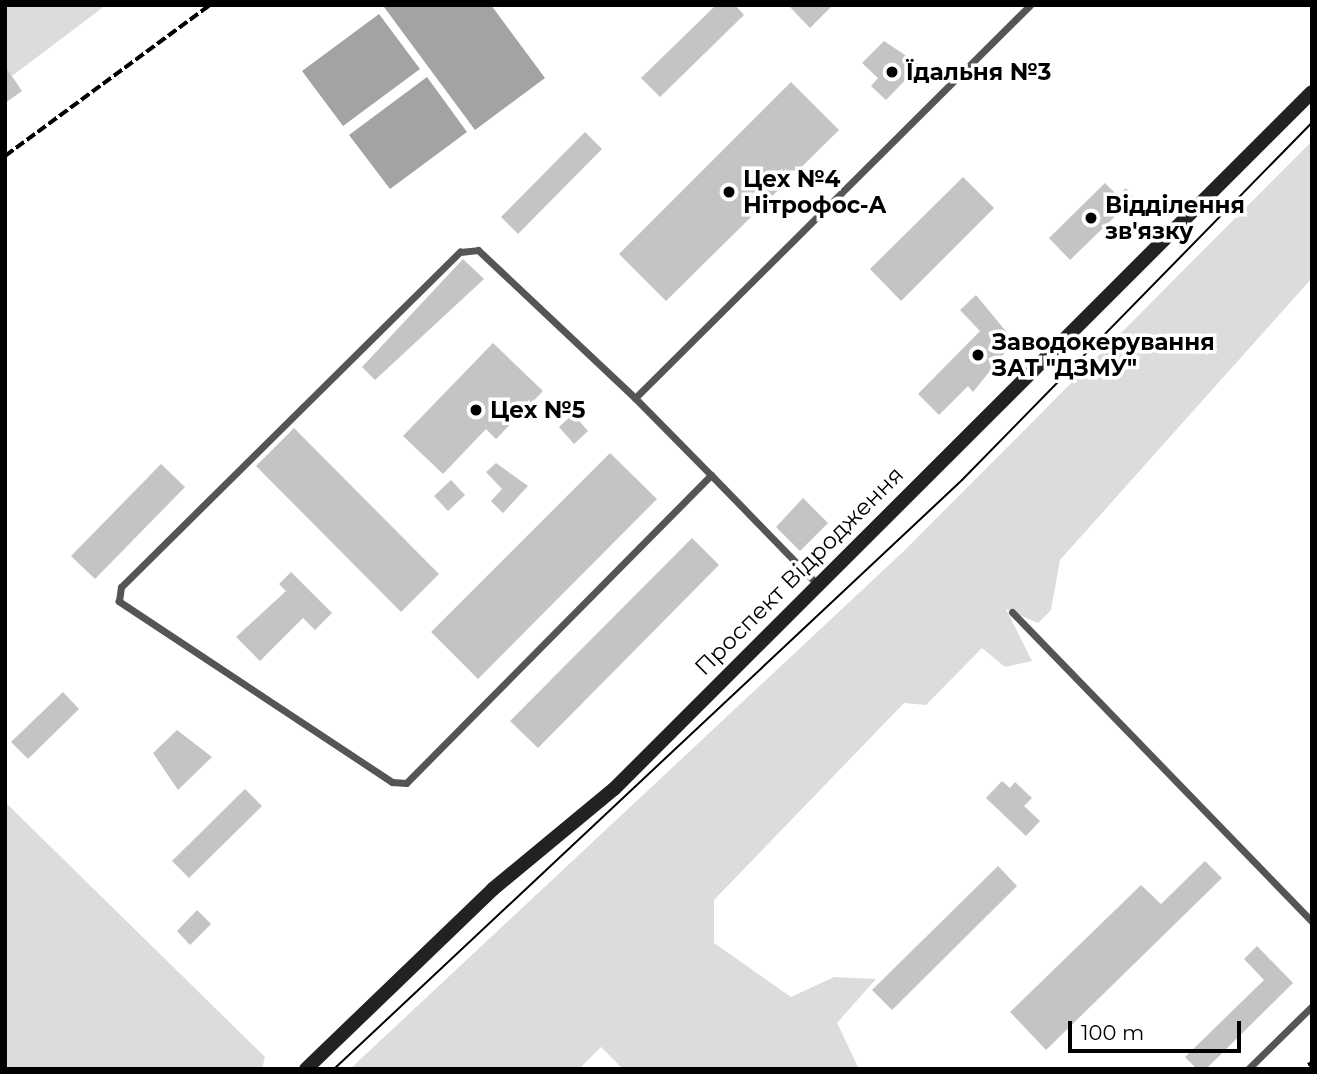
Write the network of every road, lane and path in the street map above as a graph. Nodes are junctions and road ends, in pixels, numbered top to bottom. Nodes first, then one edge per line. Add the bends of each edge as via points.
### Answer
1 (1030, 5) edge
2 (1312, 92) edge
3 (635, 398) junction
4 (711, 475) junction
5 (817, 584) junction
6 (1012, 612) dead end
7 (1312, 922) edge
8 (1312, 1006) edge
9 (306, 1069) edge
10 (1248, 1069) edge

1 - 3 lane
2 - 5 street, Проспект Відродження
3 - 4 lane
3 - 4 lane via 486,251 460,252 121,587 119,601 392,782 406,783
4 - 5 lane
5 - 9 street, Проспект Відродження via 614,789 494,888
6 - 7 lane
8 - 10 lane

